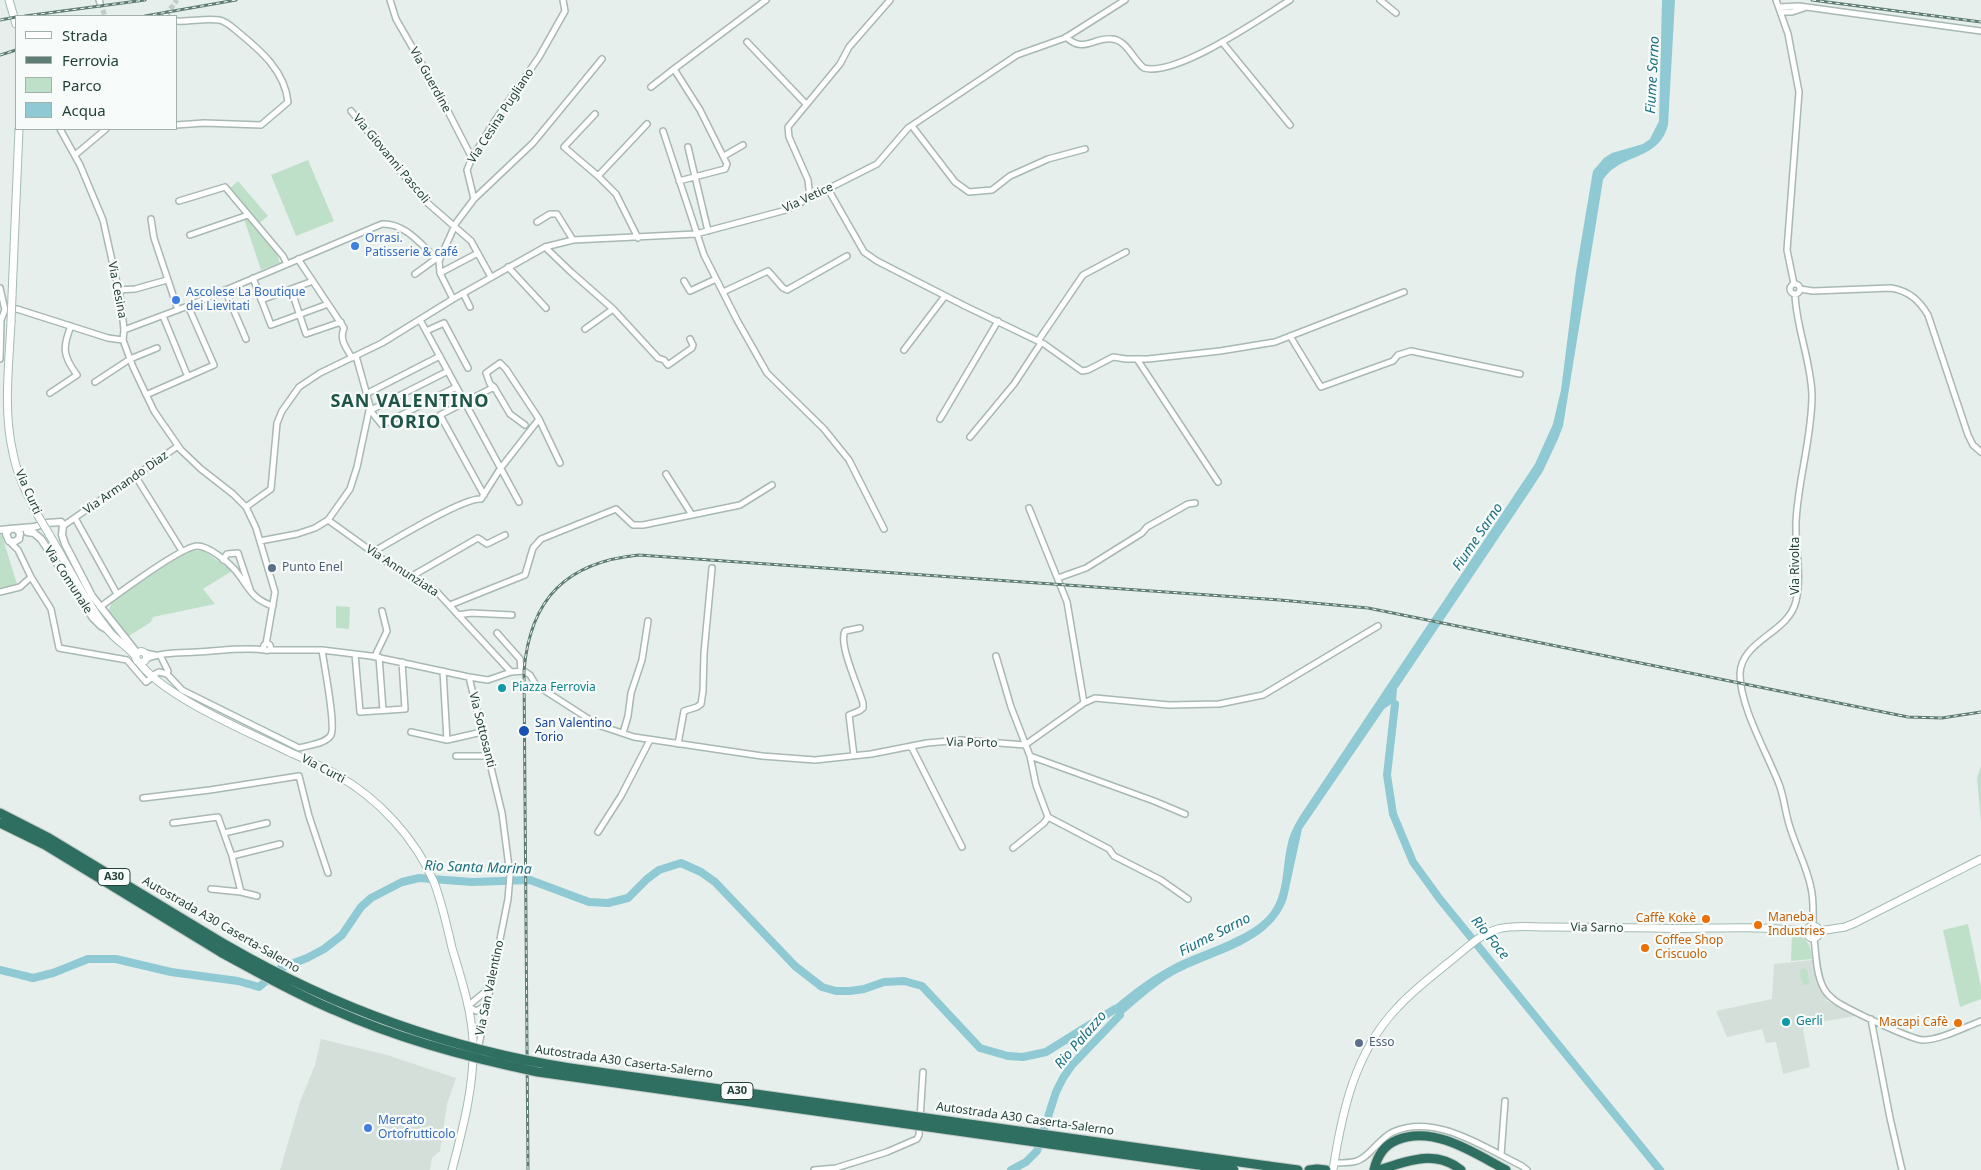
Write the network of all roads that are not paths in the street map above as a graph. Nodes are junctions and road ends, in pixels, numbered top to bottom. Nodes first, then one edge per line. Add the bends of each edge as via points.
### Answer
1 (9, 0) edge
2 (390, 0) edge
3 (563, 0) edge
4 (766, 0) edge
5 (890, 0) edge
6 (1125, 0) edge
7 (1290, 0) edge
8 (1380, 0) edge
9 (1776, 0) edge
10 (1805, 8) junction
11 (1780, 10) junction
12 (1792, 12) junction
13 (1396, 13) dead end
14 (15, 21) edge
15 (178, 21) edge
16 (1785, 23) junction
17 (1981, 31) edge
18 (1066, 37) junction
19 (747, 42) dead end
20 (1222, 42) junction
21 (602, 59) dead end
22 (674, 69) junction
23 (651, 87) dead end
24 (806, 104) junction
25 (351, 110) dead end
26 (595, 114) dead end
27 (647, 124) dead end
28 (178, 125) edge
29 (1290, 125) dead end
30 (912, 126) junction
31 (19, 130) edge
32 (61, 130) edge
33 (105, 130) edge
34 (663, 131) dead end
35 (743, 146) dead end
36 (688, 147) dead end
37 (1085, 149) dead end
38 (74, 155) junction
39 (724, 156) junction
40 (472, 158) junction
41 (598, 176) junction
42 (694, 177) junction
43 (679, 182) junction
44 (828, 189) junction
45 (810, 198) junction
46 (474, 199) junction
47 (179, 201) dead end
48 (248, 215) junction
49 (150, 219) dead end
50 (537, 222) dead end
51 (455, 227) junction
52 (708, 231) junction
53 (696, 234) junction
54 (190, 235) dead end
55 (638, 238) junction
56 (572, 240) junction
57 (545, 247) junction
58 (1126, 252) dead end
59 (478, 253) junction
60 (848, 256) dead end
61 (298, 259) junction
62 (438, 260) junction
63 (287, 264) junction
64 (508, 267) junction
65 (440, 273) junction
66 (415, 274) dead end
67 (491, 277) junction
68 (254, 278) junction
69 (716, 279) junction
70 (167, 280) junction
71 (313, 281) junction
72 (684, 281) dead end
73 (1794, 284) junction
74 (0, 288) edge
75 (290, 289) junction
76 (1800, 289) junction
77 (118, 290) junction
78 (225, 290) junction
79 (463, 292) junction
80 (722, 292) junction
81 (1404, 292) dead end
82 (1795, 294) junction
83 (945, 296) junction
84 (452, 299) junction
85 (262, 300) junction
86 (328, 304) junction
87 (188, 306) junction
88 (470, 307) dead end
89 (546, 308) dead end
90 (613, 309) junction
91 (5, 310) junction
92 (178, 310) junction
93 (300, 314) junction
94 (162, 316) junction
95 (420, 320) junction
96 (998, 321) junction
97 (341, 322) junction
98 (71, 326) junction
99 (585, 329) dead end
100 (124, 330) junction
101 (426, 331) junction
102 (1290, 336) junction
103 (246, 339) dead end
104 (690, 339) dead end
105 (0, 340) edge
106 (123, 340) junction
107 (1039, 342) junction
108 (157, 348) dead end
109 (904, 350) dead end
110 (440, 356) junction
111 (354, 357) junction
112 (0, 359) edge
113 (130, 359) junction
114 (1137, 359) junction
115 (468, 368) dead end
116 (448, 371) junction
117 (1520, 374) dead end
118 (188, 377) junction
119 (95, 382) dead end
120 (456, 387) junction
121 (494, 387) junction
122 (50, 393) dead end
123 (146, 394) junction
124 (366, 394) junction
125 (464, 402) junction
126 (370, 411) junction
127 (539, 419) junction
128 (940, 419) dead end
129 (525, 425) dead end
130 (970, 437) dead end
131 (178, 446) junction
132 (1981, 452) edge
133 (560, 463) dead end
134 (500, 469) junction
135 (666, 474) dead end
136 (136, 477) junction
137 (1218, 482) dead end
138 (772, 485) dead end
139 (484, 495) junction
140 (519, 502) dead end
141 (1195, 503) dead end
142 (246, 507) junction
143 (1029, 508) dead end
144 (692, 515) junction
145 (74, 518) junction
146 (328, 520) junction
147 (61, 524) junction
148 (34, 527) junction
149 (13, 529) junction
150 (884, 529) dead end
151 (0, 530) edge
152 (27, 532) junction
153 (505, 535) dead end
154 (13, 539) junction
155 (260, 541) junction
156 (182, 551) junction
157 (373, 552) junction
158 (223, 560) junction
159 (712, 568) dead end
160 (412, 576) junction
161 (31, 577) junction
162 (1058, 578) junction
163 (0, 592) edge
164 (251, 592) junction
165 (117, 594) junction
166 (450, 605) junction
167 (274, 606) junction
168 (100, 607) junction
169 (382, 611) dead end
170 (512, 614) dead end
171 (458, 615) junction
172 (648, 621) dead end
173 (1378, 626) dead end
174 (860, 628) dead end
175 (108, 630) junction
176 (497, 633) dead end
177 (267, 647) junction
178 (322, 650) junction
179 (354, 654) junction
180 (139, 655) junction
181 (158, 655) junction
182 (996, 656) dead end
183 (377, 657) junction
184 (402, 662) junction
185 (443, 671) junction
186 (523, 671) junction
187 (511, 672) junction
188 (155, 674) dead end
189 (167, 674) junction
190 (469, 677) junction
191 (150, 678) dead end
192 (1084, 703) junction
193 (383, 710) junction
194 (411, 732) dead end
195 (482, 732) junction
196 (623, 734) junction
197 (447, 740) junction
198 (650, 740) junction
199 (678, 744) junction
200 (1025, 745) junction
201 (911, 746) junction
202 (456, 756) dead end
203 (488, 756) junction
204 (854, 756) junction
205 (1030, 756) junction
206 (143, 798) dead end
207 (0, 813) edge
208 (1185, 814) dead end
209 (1048, 817) junction
210 (0, 823) edge
211 (173, 823) dead end
212 (266, 823) dead end
213 (598, 832) dead end
214 (224, 833) junction
215 (280, 844) dead end
216 (962, 848) dead end
217 (1013, 848) dead end
218 (232, 856) junction
219 (1981, 859) edge
220 (328, 873) dead end
221 (510, 886) joint
222 (211, 889) dead end
223 (241, 892) junction
224 (438, 892) joint
225 (257, 896) dead end
226 (1188, 899) dead end
227 (1816, 929) junction
228 (1807, 932) junction
229 (1814, 938) junction
230 (224, 949) junction
231 (486, 992) dead end
232 (487, 1005) junction
233 (468, 1006) junction
234 (1871, 1019) junction
235 (1981, 1021) edge
236 (923, 1072) dead end
237 (469, 1089) junction
238 (1505, 1101) dead end
239 (1501, 1156) junction
240 (1334, 1167) edge
241 (452, 1170) edge
242 (814, 1170) edge
243 (1234, 1170) edge
244 (1298, 1170) edge
245 (1309, 1170) edge
246 (1326, 1170) edge
247 (1374, 1170) edge
248 (1379, 1170) edge
249 (1461, 1170) edge
250 (1506, 1170) edge
251 (1527, 1170) edge
252 (1902, 1170) edge

1 - 14 main road
2 - 40 street, Via Guerdine via 396,19
3 - 40 street, Via Cesina Pugliano via 565,11 548,42
4 - 22 street
5 - 24 street
6 - 18 street, Via Vetice
7 - 20 street
8 - 13 street
9 - 11 street
10 - 11 street
10 - 12 street
10 - 17 street
11 - 12 street
11 - 16 street
12 - 16 street
15 - 28 street via 220,20 228,24 258,48 275,68 286,88 288,102 261,125
16 - 73 street via 1799,92 1787,250
18 - 20 street via 1080,45 1116,40 1141,66 1149,69 1176,65
18 - 30 street, Via Vetice via 1017,55
19 - 24 street
20 - 29 street
21 - 46 street via 533,143
22 - 23 street
22 - 39 street
24 - 45 street via 788,127 789,137 808,180
25 - 51 street, Via Giovanni Pascoli via 422,199
26 - 41 street via 564,147
27 - 41 street
30 - 37 street via 955,182 968,192 992,190 1010,176 1048,159
30 - 44 street, Via Vetice via 877,164
31 - 175 main road, Via Curti, bridge via 8,424 13,453 22,484 37,514
32 - 38 street, Via Cesina
33 - 38 street
34 - 43 street
35 - 39 street
36 - 42 street
38 - 77 street, Via Cesina via 103,220
39 - 42 street via 728,164 725,169
40 - 46 street, Via Cesina Pugliano via 467,170
41 - 55 street via 616,194
42 - 43 street
42 - 52 street
43 - 53 street
44 - 45 street, Via Vetice
44 - 83 street via 864,252
45 - 52 street, Via Vetice via 786,210
46 - 51 street
47 - 48 street via 225,187
48 - 54 street
48 - 63 street
49 - 70 street
50 - 56 street via 550,214 557,214
51 - 59 street, Via Giovanni Pascoli via 471,241
51 - 62 street
52 - 53 street, Via Vetice
53 - 55 street, Via Vetice
53 - 69 street
55 - 56 street, Via Vetice
56 - 57 street, Via Vetice
57 - 64 street, Via Vetice
57 - 90 street
58 - 107 street via 1083,275
59 - 65 street
59 - 67 street, Via Giovanni Pascoli
60 - 80 street via 787,290 768,271
61 - 62 street via 382,224 392,224 403,229
61 - 63 street
61 - 71 street
62 - 65 street
62 - 66 street
63 - 68 street
64 - 67 street, Via Vetice
64 - 89 street
65 - 84 street
67 - 79 street, Via Vetice
68 - 78 street
68 - 85 street
69 - 72 street via 690,291
69 - 80 street
70 - 77 street
70 - 92 street
71 - 75 street
71 - 86 street
73 - 76 street
73 - 82 street via 1790,290
74 - 91 street
75 - 85 street
75 - 93 street
76 - 82 street
76 - 132 street via 1892,288 1916,298 1928,315 1968,435
77 - 100 street, Via Cesina
78 - 87 street
78 - 103 street
79 - 84 street, Via Vetice
79 - 88 street
80 - 150 street via 767,373 824,429 849,460
81 - 102 street
82 - 227 street, Via Rivolta via 1812,395 1796,522 1796,602 1786,620 1747,655 1740,673 1749,711 1780,786 1795,845 1808,875
83 - 96 street
83 - 109 street
84 - 95 street, Via Vetice
85 - 93 street via 271,325
86 - 93 street
86 - 97 street
87 - 92 street
87 - 118 street via 214,365
90 - 99 street
90 - 104 street via 668,365 692,348
91 - 98 street via 16,309
91 - 105 street
92 - 94 street
93 - 97 street via 306,334
94 - 100 street
94 - 118 street
95 - 101 street
95 - 111 street, Via Vetice
96 - 107 street
96 - 128 street
97 - 111 street via 344,328 342,339
98 - 106 street
98 - 122 street via 65,342 66,358 77,375
100 - 106 street, Via Cesina
101 - 110 street
101 - 115 street via 444,323
102 - 114 street via 1275,342 1220,351
102 - 117 street via 1321,387 1393,361 1398,355 1411,351
105 - 112 street
106 - 113 street, Via Cesina
107 - 114 street via 1082,371 1114,357
107 - 130 street via 1014,384
108 - 113 street
110 - 116 street
110 - 124 street
111 - 124 street
111 - 142 street, Via Vetice via 299,387 277,423 271,489
113 - 119 street
113 - 123 street, Via Cesina
114 - 137 street
116 - 120 street
116 - 126 street
118 - 123 street
120 - 125 street
120 - 126 street via 382,425
121 - 125 street
121 - 127 street via 486,373 500,363
121 - 129 street via 510,414
123 - 131 street, Via Cesina
124 - 126 street
125 - 134 street
125 - 139 street via 440,415
126 - 146 street via 350,489
127 - 133 street
127 - 134 street
131 - 136 street, Via Armando Diaz
131 - 142 street, Via Cesina
134 - 139 street
134 - 140 street
135 - 144 street
136 - 145 street, Via Armando Diaz
136 - 156 street
138 - 144 street via 740,505
139 - 157 street
141 - 162 street via 1147,527 1086,568
142 - 155 street
143 - 162 street
144 - 166 street via 638,526 616,508 541,539 533,548 525,575
145 - 147 street, Via Armando Diaz
145 - 165 street
146 - 155 street via 305,532
146 - 157 street, Via Annunziata
147 - 148 street via 58,527 50,522
147 - 168 street, Via Curti via 65,544
148 - 149 street
148 - 152 street
149 - 151 street
149 - 154 street via 20,534
149 - 154 street via 6,533
151 - 154 street
152 - 154 street
152 - 175 street, Via Comunale via 41,539 93,618
153 - 160 street via 486,544 478,538
154 - 161 street
155 - 167 street via 274,585
156 - 158 street via 205,547
156 - 165 street
157 - 160 street, Via Annunziata
158 - 164 street
158 - 164 street via 227,554 238,553
159 - 199 street via 702,699 697,707 684,711
160 - 166 street, Via Annunziata
161 - 163 street via 20,587
161 - 191 street via 51,609 59,648 122,658 146,682
162 - 192 street via 1069,610
164 - 167 street via 259,601
165 - 168 street
166 - 171 street, Via Annunziata
167 - 177 street
168 - 180 street, Via Curti
169 - 183 street via 387,631
170 - 171 street
171 - 187 street, Via Annunziata
172 - 196 street via 642,660
173 - 192 street via 1263,695 1218,704 1169,705 1095,698
174 - 204 street via 846,631 843,637 863,703 860,711 849,715
175 - 180 main road, Via Curti
176 - 186 street, Via Porto via 520,659
177 - 178 street, Via Sottosanti
177 - 181 street, Via Sottosanti
178 - 179 street, Via Sottosanti
178 - 189 street via 331,734 323,741 299,748 182,690
179 - 183 street, Via Sottosanti
179 - 193 street via 360,712
180 - 181 street, Via Sottosanti
180 - 224 main road, Via Curti via 147,671 177,694 337,775 367,795 394,820 424,862
181 - 189 street via 168,668
182 - 200 street
183 - 184 street, Via Sottosanti
183 - 193 street
184 - 185 street, Via Sottosanti
184 - 193 street via 406,709
185 - 190 street, Via Sottosanti
185 - 197 street
186 - 187 street
186 - 196 street, Via Porto via 561,703 598,725
187 - 190 street via 488,680
188 - 189 street
190 - 195 street, Via Sottosanti
192 - 200 street
194 - 197 street
195 - 197 street
195 - 203 street, Via Sottosanti
196 - 198 street, Via Porto
198 - 199 street, Via Porto
198 - 213 street
199 - 204 street, Via Porto via 815,760
200 - 201 street, Via Porto via 961,740
200 - 205 street
201 - 204 street, Via Porto
201 - 216 street
202 - 203 street
203 - 221 street, Via Sottosanti via 502,813
205 - 208 street
205 - 209 street
206 - 220 street via 299,776
207 - 230 highway, Autostrada A30 Caserta-Salerno / A30 via 81,856
209 - 217 street
209 - 226 street via 1109,849 1114,856 1161,880
210 - 230 highway, Autostrada A30 Caserta-Salerno / A30 via 45,845
211 - 214 street via 218,817
212 - 214 street
214 - 218 street
215 - 218 street
218 - 223 street
219 - 227 main road via 1845,927
221 - 232 street, Via San Valentino
222 - 223 street
223 - 225 street
224 - 233 main road, Via San Valentino
227 - 228 main road via 1810,927
227 - 229 main road via 1818,935
228 - 229 main road
228 - 240 main road, Via Sarno via 1748,928 1496,930 1478,939 1421,985 1378,1030 1366,1048 1349,1094
229 - 234 street via 1820,976 1826,991 1832,999
230 - 243 highway, Autostrada A30 Caserta-Salerno / A30, bridge via 276,983 335,1011 403,1037 511,1067
230 - 244 highway, Autostrada A30 Caserta-Salerno / A30, bridge via 373,1017 511,1058
231 - 233 street
232 - 233 street via 476,1011
232 - 237 street, Via San Valentino
233 - 237 main road, Via San Valentino via 473,1040
234 - 235 street via 1924,1040
234 - 252 street
236 - 242 street via 917,1139 836,1168
237 - 241 main road, Via San Valentino
238 - 239 street
239 - 240 street via 1450,1131 1418,1127 1393,1132 1356,1162
239 - 251 street
245 - 246 highway
247 - 250 highway via 1386,1147 1405,1137 1420,1136 1454,1143
248 - 249 highway via 1422,1158 1436,1158

